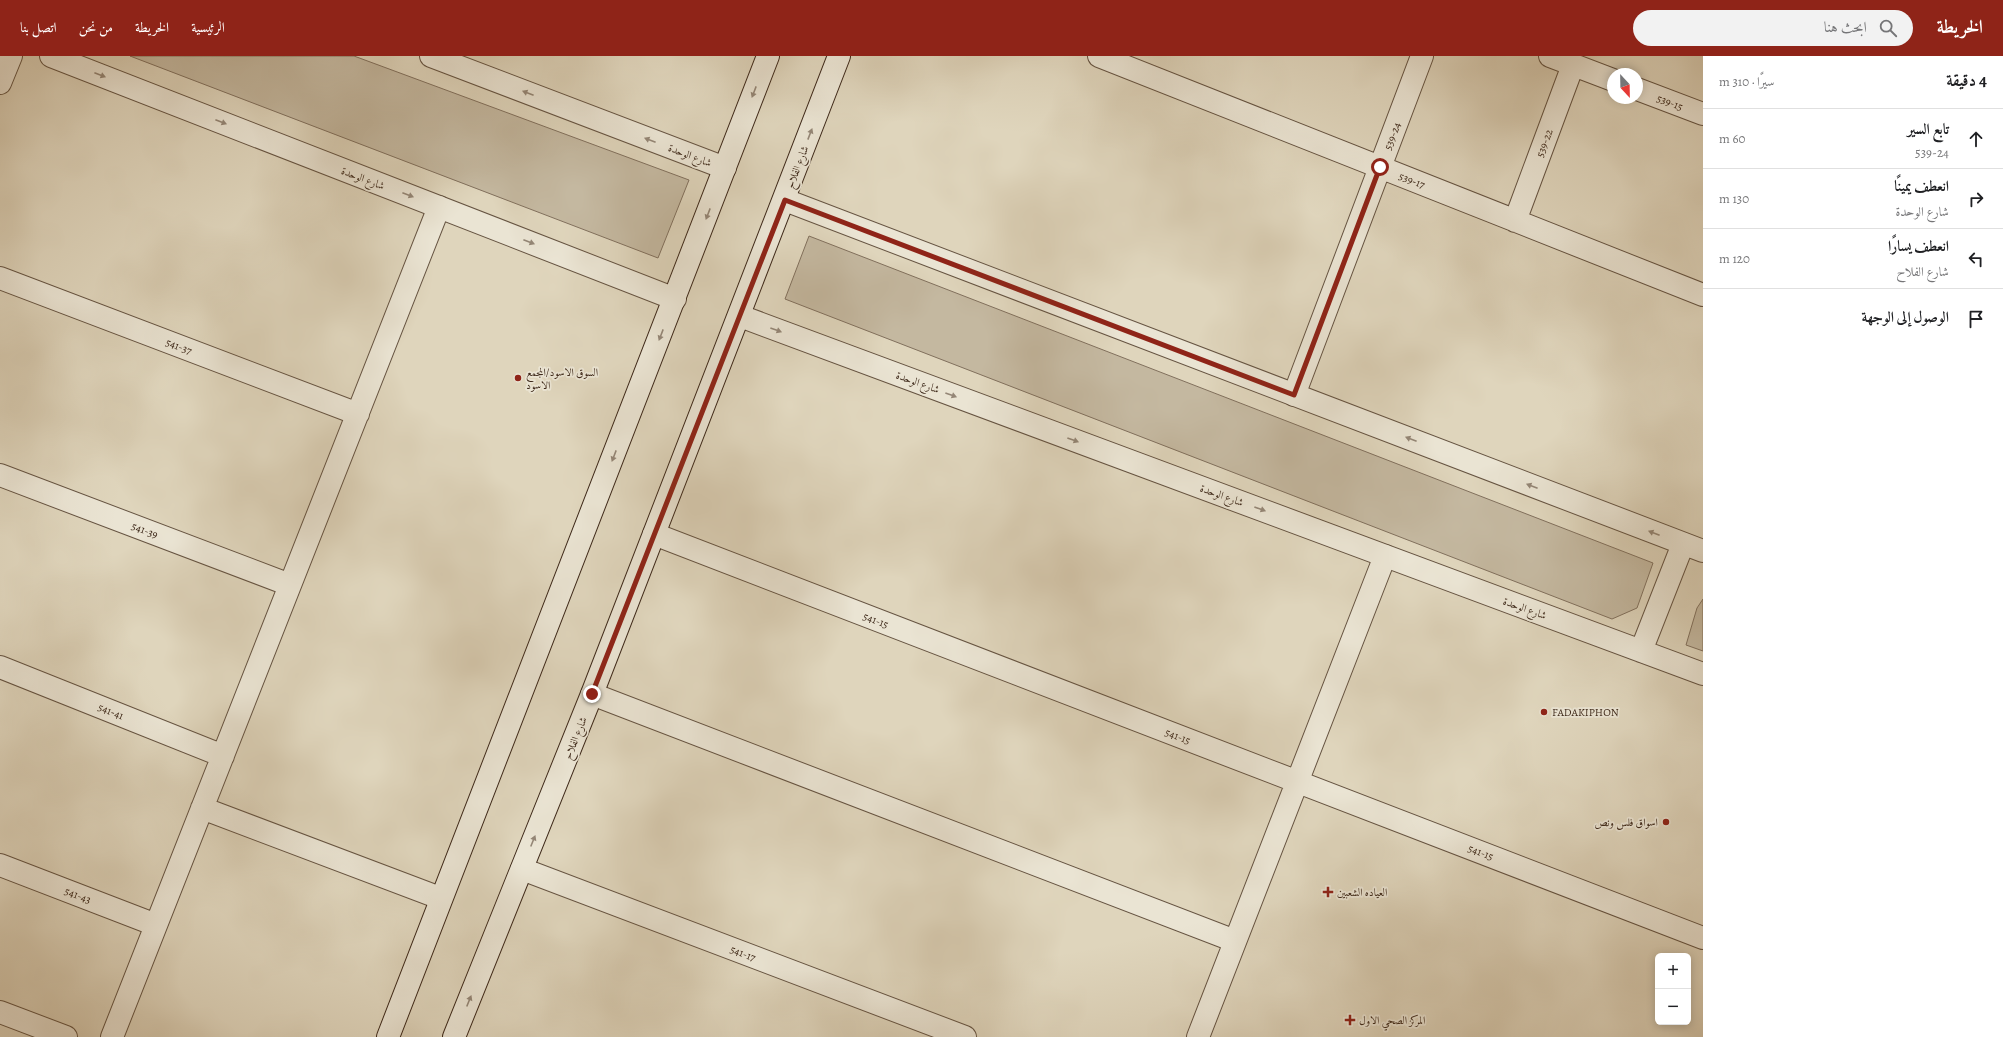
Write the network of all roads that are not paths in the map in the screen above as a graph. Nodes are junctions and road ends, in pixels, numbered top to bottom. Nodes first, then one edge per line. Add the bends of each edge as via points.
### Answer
1 (11, 56) edge
2 (51, 56) edge
3 (430, 56) edge
4 (768, 56) edge
5 (839, 56) edge
6 (1099, 56) edge
7 (1422, 56) edge
8 (1550, 56) edge
9 (1573, 65) junction
10 (1607, 78) edge
11 (0, 83) edge
12 (1643, 91) edge
13 (1703, 114) edge
14 (1380, 167) junction
15 (725, 168) junction
16 (785, 200) junction
17 (439, 207) junction
18 (1516, 221) junction
19 (0, 278) edge
20 (1703, 295) edge
21 (675, 299) junction
22 (740, 316) junction
23 (1294, 395) junction
24 (358, 414) junction
25 (0, 474) edge
26 (654, 534) junction
27 (1683, 544) junction
28 (1703, 552) edge
29 (1385, 556) junction
30 (290, 585) junction
31 (1641, 651) junction
32 (0, 667) edge
33 (1703, 674) edge
34 (592, 694) junction
35 (223, 756) junction
36 (1296, 781) junction
37 (202, 808) junction
38 (0, 865) edge
39 (522, 869) junction
40 (440, 898) junction
41 (156, 925) junction
42 (1703, 938) edge
43 (1235, 941) junction
44 (0, 1012) edge
45 (66, 1037) edge
46 (112, 1037) edge
47 (388, 1037) edge
48 (454, 1037) edge
49 (965, 1037) edge
50 (1198, 1037) edge

1 - 11 street
2 -> 17 street, شارع الوحدة
15 -> 3 street, شارع الوحدة
4 -> 15 street
16 -> 5 street, شارع الفلاح
6 - 14 street, 539-17
7 - 14 street, 539-24
8 - 9 street
9 - 10 street
9 - 18 street, 539-22
12 - 13 street, 539-15
14 - 18 street, 539-17
14 - 23 street, 539-24
15 -> 21 street
16 - 22 street, شارع الفلاح
16 - 23 street
17 -> 21 street, شارع الوحدة
17 - 24 street
18 - 20 street, 539-17
19 - 24 street, 541-37
21 -> 40 street
22 - 26 street, شارع الفلاح
22 -> 29 street, شارع الوحدة
27 -> 23 street
24 - 30 street
25 - 30 street, 541-39
26 - 34 street, شارع الفلاح
26 - 36 street, 541-15
27 - 28 street
27 - 31 street
29 - 31 street, شارع الوحدة
29 - 36 street
30 - 35 street
31 - 33 street, شارع الوحدة
32 - 35 street, 541-41
39 -> 34 street, شارع الفلاح
34 - 43 street
35 - 37 street
36 - 42 street, 541-15
36 - 43 street
37 - 40 street
37 - 41 street
38 - 41 street, 541-43
48 -> 39 street, شارع الفلاح
39 - 49 street, 541-17
40 - 47 street
41 - 46 street
43 - 50 street
44 - 45 street

